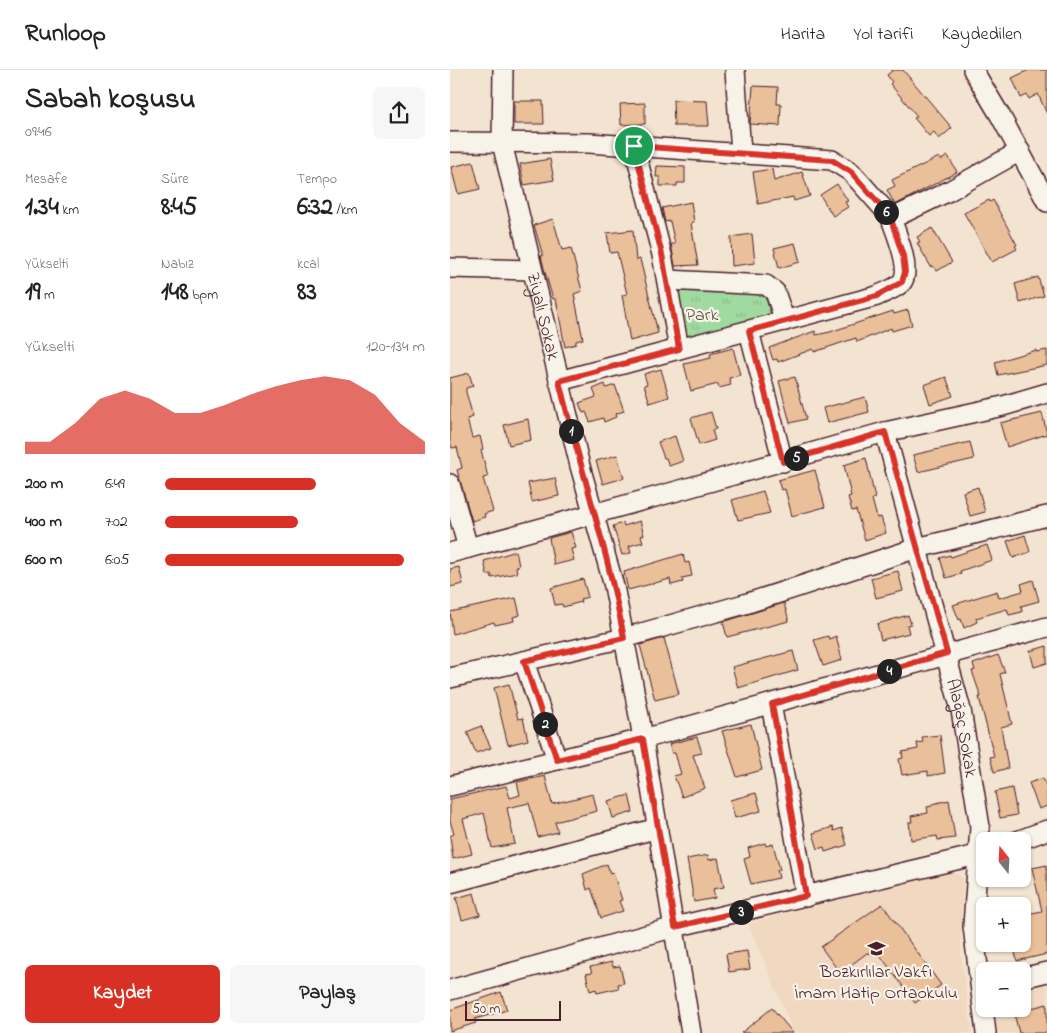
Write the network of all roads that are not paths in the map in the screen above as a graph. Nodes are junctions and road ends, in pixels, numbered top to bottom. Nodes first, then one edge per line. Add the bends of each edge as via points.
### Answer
1 (503, 70) edge
2 (736, 70) edge
3 (973, 70) edge
4 (450, 142) edge
5 (502, 143) junction
6 (634, 146) junction
7 (1020, 151) junction
8 (740, 152) junction
9 (1047, 202) edge
10 (890, 216) junction
11 (450, 268) edge
12 (532, 270) junction
13 (667, 280) junction
14 (784, 321) junction
15 (749, 331) junction
16 (679, 349) junction
17 (559, 381) junction
18 (1047, 393) edge
19 (885, 432) junction
20 (783, 462) junction
21 (450, 484) edge
22 (594, 514) junction
23 (1047, 516) edge
24 (917, 548) junction
25 (459, 550) edge
26 (1047, 626) edge
27 (624, 638) junction
28 (947, 653) junction
29 (524, 661) junction
30 (450, 678) edge
31 (772, 704) junction
32 (643, 739) junction
33 (557, 760) junction
34 (450, 786) edge
35 (658, 828) junction
36 (1047, 830) edge
37 (980, 832) edge
38 (1031, 836) edge
39 (976, 855) edge
40 (450, 883) edge
41 (978, 888) edge
42 (806, 896) junction
43 (675, 927) junction
44 (979, 962) edge
45 (1047, 972) edge
46 (1031, 976) edge
47 (450, 990) edge
48 (985, 1017) edge
49 (691, 1033) edge
50 (986, 1033) edge

1 - 5 street, Ziyalı Sokak
2 - 8 street
3 - 7 street
4 - 5 street
5 - 6 street
5 - 12 street, Ziyalı Sokak
6 - 8 street
6 - 13 street
7 - 9 street
7 - 10 street via 949,191 897,216
8 - 10 street via 832,160 851,172
10 - 14 street via 903,256 905,272 902,282 877,296
11 - 12 street
12 - 17 street, Ziyalı Sokak
13 - 14 street via 766,285 775,292
13 - 16 street
14 - 15 street
15 - 16 street
15 - 20 street
16 - 17 street
17 - 22 street, Ziyalı Sokak
18 - 19 street
19 - 20 street
19 - 24 street, Alağaç Sokak
20 - 22 street
21 - 25 street
22 - 25 street
22 - 27 street, Ziyalı Sokak via 614,586
23 - 24 street
24 - 27 street via 748,603
24 - 28 street, Alağaç Sokak
26 - 28 street
27 - 29 street
27 - 32 street, Ziyalı Sokak
28 - 31 street
28 - 37 street, Alağaç Sokak via 961,710
29 - 30 street
29 - 33 street
31 - 32 street
31 - 42 street
32 - 33 street
32 - 35 street, Ziyalı Sokak
33 - 34 street
35 - 40 street
35 - 43 street, Ziyalı Sokak
36 - 38 street
39 - 42 street
41 - 44 street, Alağaç Sokak via 974,926
42 - 43 street
43 - 47 street
43 - 49 street, Ziyalı Sokak
45 - 46 street
48 - 50 street, Alağaç Sokak

